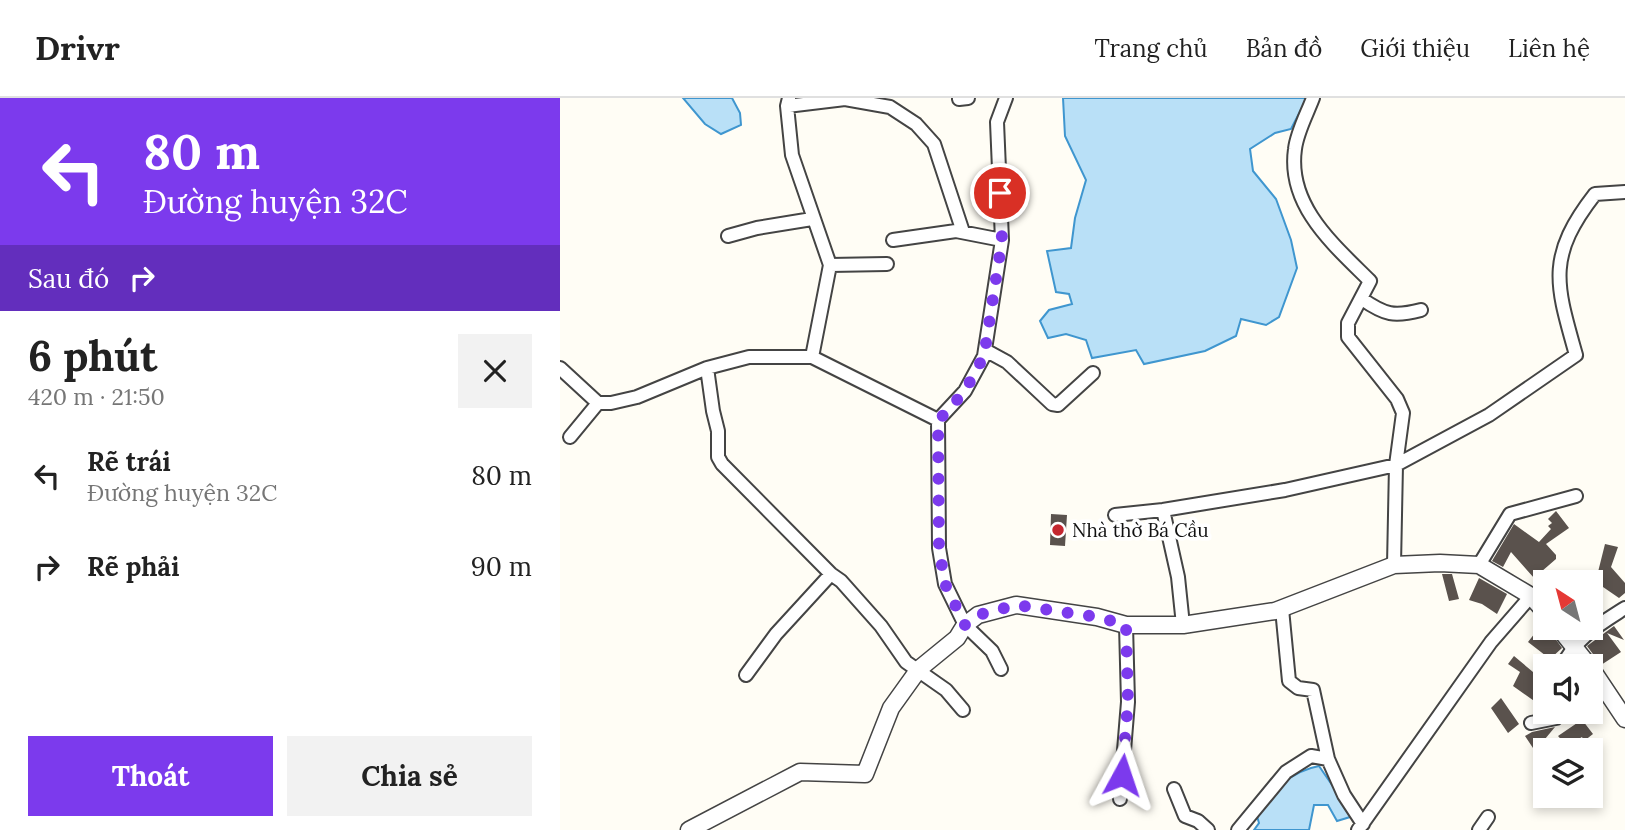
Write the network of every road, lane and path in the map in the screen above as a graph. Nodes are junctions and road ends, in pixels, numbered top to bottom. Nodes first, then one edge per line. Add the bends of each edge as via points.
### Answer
1 (1004, 98) edge
2 (1313, 98) edge
3 (788, 102) edge
4 (1625, 192) edge
5 (812, 219) junction
6 (963, 232) junction
7 (728, 236) dead end
8 (893, 240) dead end
9 (1002, 240) junction
10 (887, 264) dead end
11 (830, 265) junction
12 (1362, 299) junction
13 (1421, 310) dead end
14 (985, 350) junction
15 (812, 357) junction
16 (560, 368) edge
17 (707, 368) junction
18 (1093, 373) dead end
19 (598, 403) junction
20 (938, 421) junction
21 (570, 437) dead end
22 (1396, 465) junction
23 (1576, 496) dead end
24 (1163, 510) junction
25 (1115, 515) dead end
26 (1394, 565) junction
27 (1479, 565) junction
28 (831, 574) junction
29 (1531, 596) junction
30 (1533, 598) edge
31 (1625, 608) edge
32 (1282, 609) junction
33 (965, 625) junction
34 (1126, 625) junction
35 (1183, 625) junction
36 (1569, 640) edge
37 (1574, 646) junction
38 (1569, 654) edge
39 (1580, 654) edge
40 (919, 669) junction
41 (1001, 669) dead end
42 (746, 676) dead end
43 (1603, 687) edge
44 (963, 710) dead end
45 (1625, 719) edge
46 (1328, 759) junction
47 (1174, 789) dead end
48 (1120, 799) dead end
49 (1488, 817) dead end
50 (1360, 827) edge
51 (689, 830) edge
52 (1208, 830) edge
53 (1238, 830) edge
54 (1479, 830) edge

1 - 9 street via 997,122
2 - 12 street via 1295,149 1295,182 1326,238 1370,281
3 - 5 street via 792,155
3 - 6 street via 845,99 890,107 916,124 934,144
4 - 22 street via 1595,194 1572,226 1557,271 1560,301 1576,355 1489,415
5 - 7 street
5 - 11 street
6 - 8 street
6 - 9 street
9 - 14 street
10 - 11 street
11 - 15 street
12 - 13 street via 1381,312 1401,315
12 - 22 street via 1348,323 1348,337 1403,413
14 - 18 street via 1007,362 1052,404 1058,405
14 - 20 street via 965,391
15 - 17 street via 749,356
15 - 20 street
16 - 19 street
17 - 19 street via 637,397
17 - 28 street via 722,464
19 - 21 street
20 - 33 street via 939,548 945,584
22 - 24 street
22 - 26 street
23 - 27 street via 1510,514
24 - 25 street
24 - 35 street
26 - 27 street
26 - 32 street
27 - 29 street
28 - 40 street via 881,626 906,662
28 - 42 street via 776,634
29 - 30 street
29 - 50 street via 1491,642
31 - 37 street
32 - 35 street
32 - 46 street via 1289,681 1313,690
33 - 34 street via 978,615 1016,605
33 - 40 street via 957,638
33 - 41 street via 992,651
34 - 35 street
34 - 48 street via 1128,702
36 - 37 street
37 - 38 street
37 - 39 street
40 - 44 street
40 - 51 street via 891,708 865,774 800,772
43 - 45 street
46 - 50 street
46 - 53 street via 1311,756 1286,772
47 - 52 street via 1185,816
49 - 54 street

